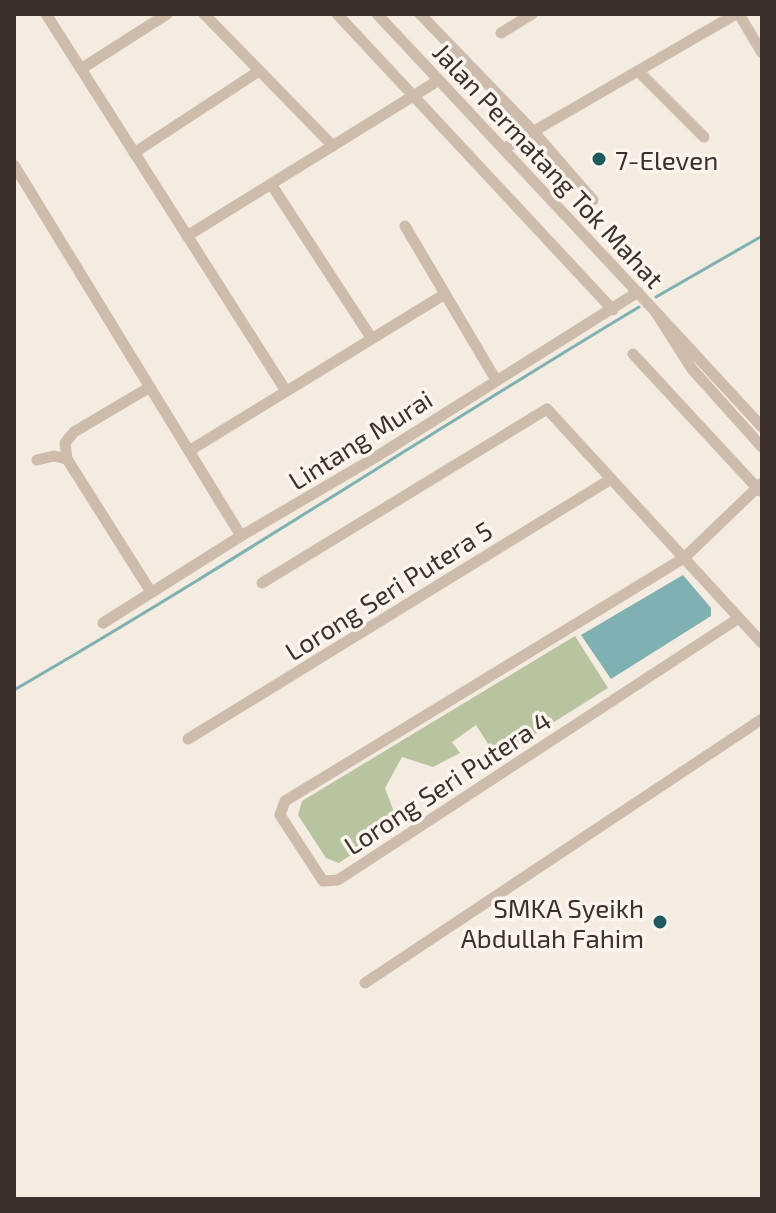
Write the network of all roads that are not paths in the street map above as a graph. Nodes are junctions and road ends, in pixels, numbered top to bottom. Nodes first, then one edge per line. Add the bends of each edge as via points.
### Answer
1 (46, 14) edge
2 (167, 14) edge
3 (204, 14) edge
4 (337, 14) edge
5 (377, 14) edge
6 (420, 14) edge
7 (532, 14) edge
8 (738, 14) edge
9 (720, 18) edge
10 (501, 33) dead end
11 (762, 53) edge
12 (81, 69) junction
13 (259, 71) junction
14 (638, 71) junction
15 (439, 80) junction
16 (415, 95) junction
17 (534, 132) junction
18 (704, 137) dead end
19 (333, 146) junction
20 (505, 148) junction
21 (134, 153) junction
22 (14, 165) edge
23 (271, 184) junction
24 (593, 200) dead end
25 (405, 226) dead end
26 (187, 236) junction
27 (638, 292) junction
28 (445, 294) junction
29 (613, 310) junction
30 (655, 311) junction
31 (372, 339) junction
32 (633, 354) dead end
33 (496, 380) junction
34 (150, 387) junction
35 (286, 391) junction
36 (762, 427) edge
37 (762, 447) edge
38 (189, 451) junction
39 (67, 459) junction
40 (37, 460) dead end
41 (611, 479) junction
42 (760, 488) edge
43 (241, 536) junction
44 (684, 558) junction
45 (262, 583) dead end
46 (151, 592) junction
47 (739, 618) junction
48 (103, 623) dead end
49 (762, 643) edge
50 (762, 719) edge
51 (188, 739) dead end
52 (365, 983) dead end

1 - 12 street
2 - 12 street
3 - 13 street
4 - 16 street
5 - 15 street, Jalan Permatang Tok Mahat
6 - 17 street
7 - 10 street
8 - 9 street
8 - 11 street
9 - 14 street
12 - 21 street
13 - 19 street
13 - 21 street
14 - 17 street
14 - 18 street
15 - 16 street
15 - 20 street, Jalan Permatang Tok Mahat
16 - 19 street
16 - 29 street
17 - 20 street
17 - 24 street
19 - 23 street
20 - 27 street, Jalan Permatang Tok Mahat
21 - 26 street
22 - 34 street
23 - 26 street
23 - 31 street
25 - 28 street
26 - 35 street
27 - 29 street, Lintang Murai
27 - 30 street, Jalan Permatang Tok Mahat
28 - 31 street
28 - 33 street
29 - 33 street, Lintang Murai
30 - 36 street, Jalan Permatang Tok Mahat
30 - 37 street, Jalan Permatang Tok Mahat via 692,369
31 - 35 street
32 - 42 street
33 - 43 street, Lintang Murai
34 - 38 street
34 - 39 street via 74,432 65,443
35 - 38 street
38 - 43 street
39 - 40 street
39 - 46 street
41 - 44 street
41 - 45 street via 547,409
41 - 51 street, Lorong Seri Putera 5
42 - 44 street
43 - 46 street, Lintang Murai
44 - 47 street
44 - 47 street, Lorong Seri Putera 4 via 285,801 280,815 323,881 338,880
46 - 48 street, Lintang Murai
47 - 49 street
50 - 52 street

